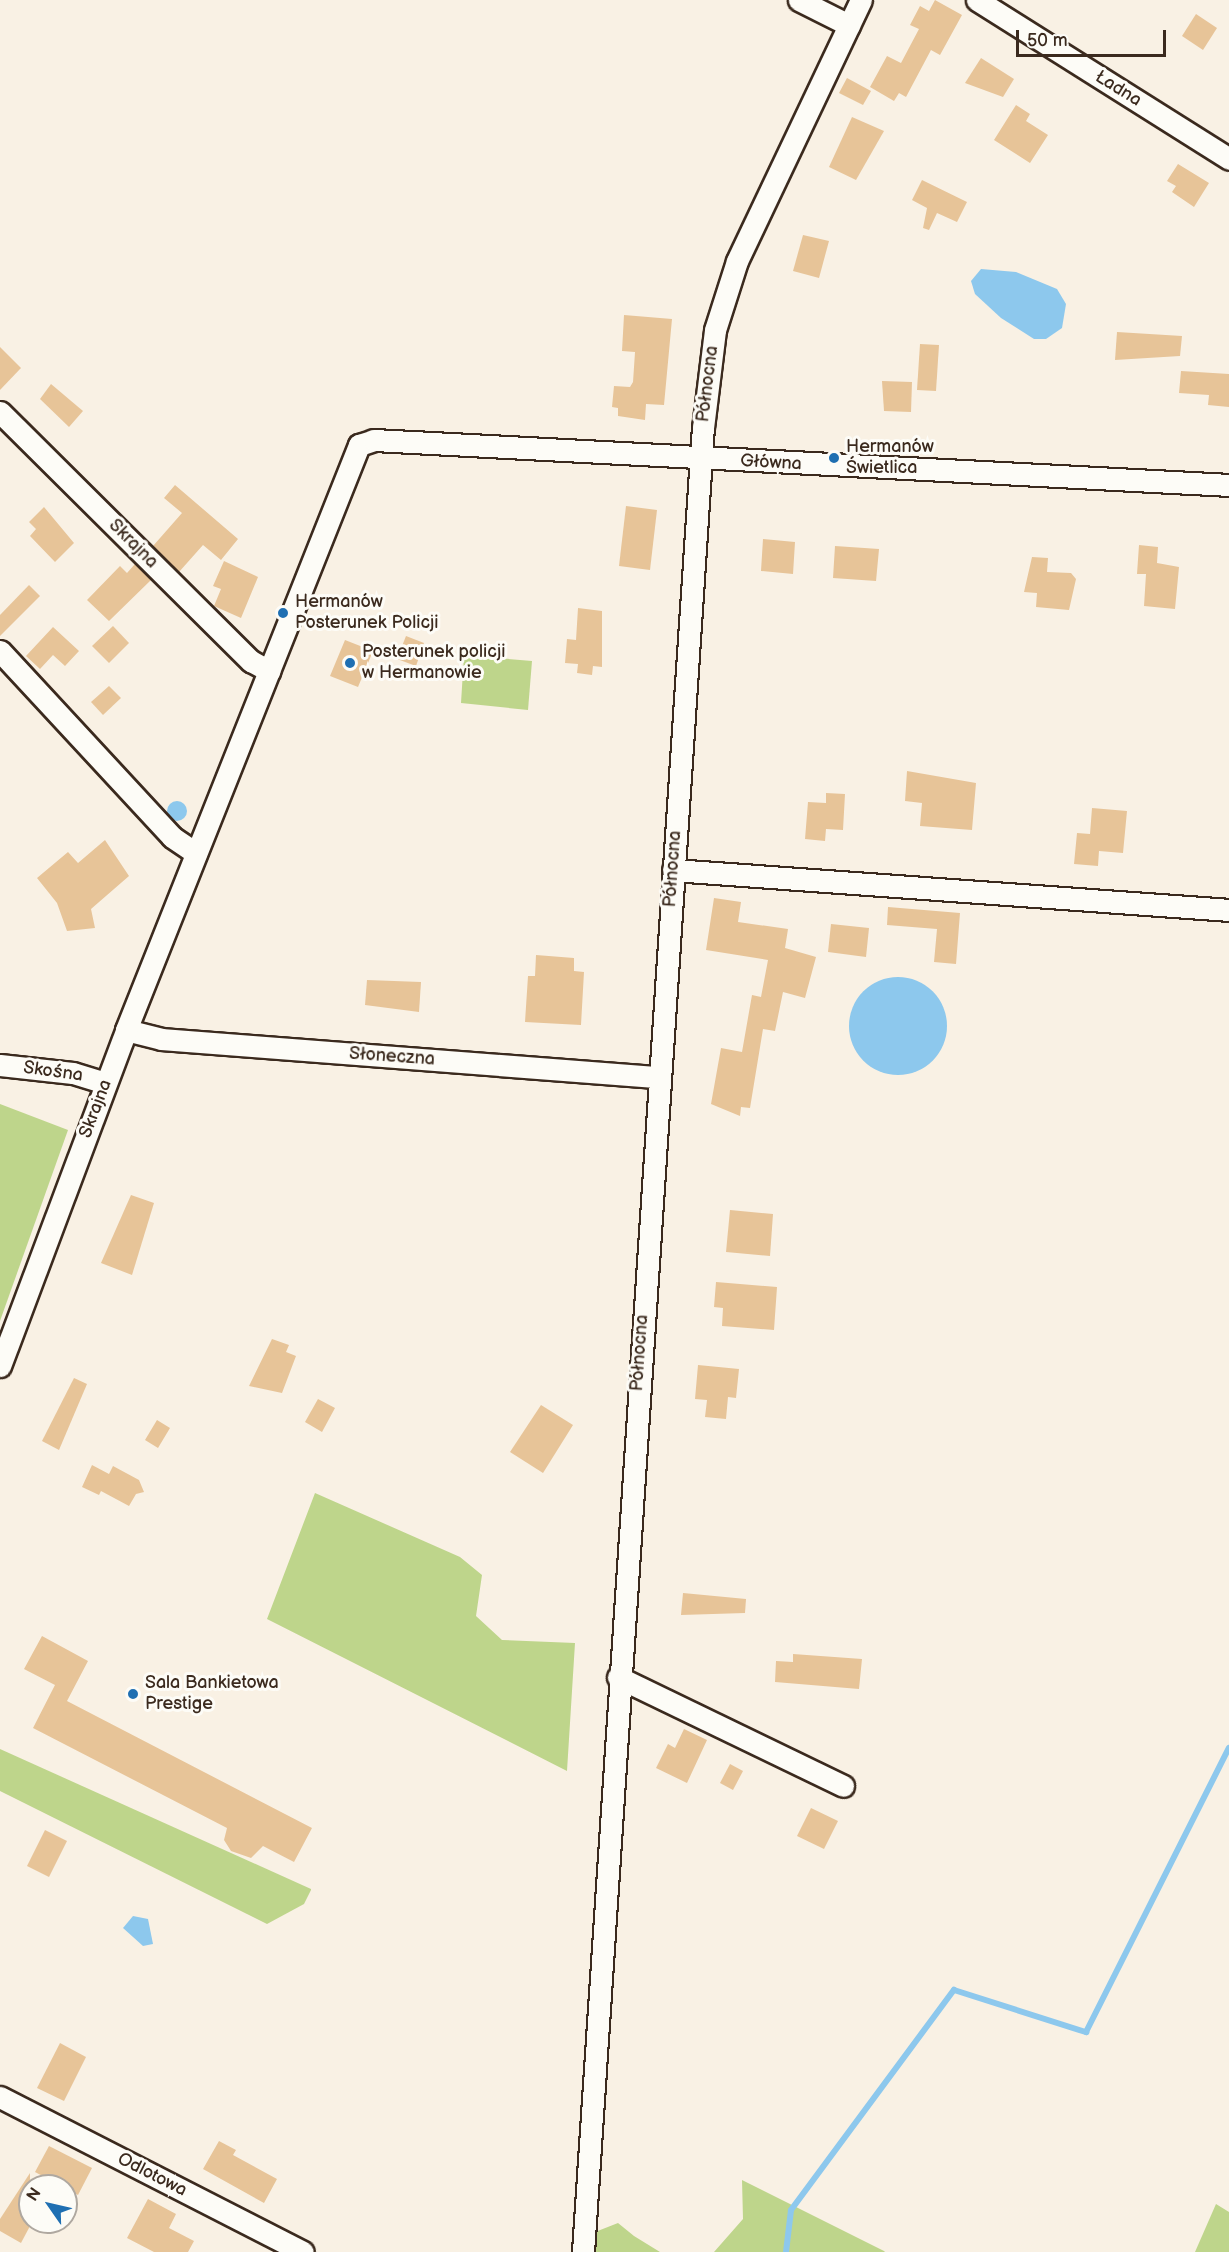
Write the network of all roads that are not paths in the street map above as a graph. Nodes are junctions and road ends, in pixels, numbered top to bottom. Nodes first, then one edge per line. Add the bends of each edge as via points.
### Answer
1 (799, 0) edge
2 (861, 0) edge
3 (977, 0) edge
4 (849, 25) junction
5 (1229, 159) edge
6 (0, 412) edge
7 (354, 452) joint
8 (701, 459) junction
9 (1229, 485) edge
10 (0, 651) edge
11 (268, 671) junction
12 (196, 853) junction
13 (673, 870) junction
14 (1229, 910) edge
15 (126, 1030) junction
16 (0, 1065) edge
17 (659, 1077) junction
18 (106, 1083) junction
19 (0, 1366) edge
20 (618, 1677) junction
21 (843, 1786) dead end
22 (0, 2097) edge
23 (303, 2252) edge
24 (583, 2252) edge

1 - 4 street
2 - 4 street, Północna
3 - 5 street, Ładna
4 - 8 street, Północna via 724,296
6 - 11 street, Skrajna via 251,662
7 - 8 street, Główna via 374,440
7 - 11 street, Skrajna
8 - 9 street, Główna
8 - 13 street, Północna
10 - 12 street via 172,837
11 - 12 street, Skrajna
12 - 15 street, Skrajna
13 - 14 street
13 - 17 street, Północna
15 - 17 street, Słoneczna via 161,1039
15 - 18 street, Skrajna
16 - 18 street, Skośna via 73,1072
17 - 20 street, Północna
18 - 19 street, Skrajna
20 - 21 street
20 - 24 street, Północna
22 - 23 street, Odlotowa

